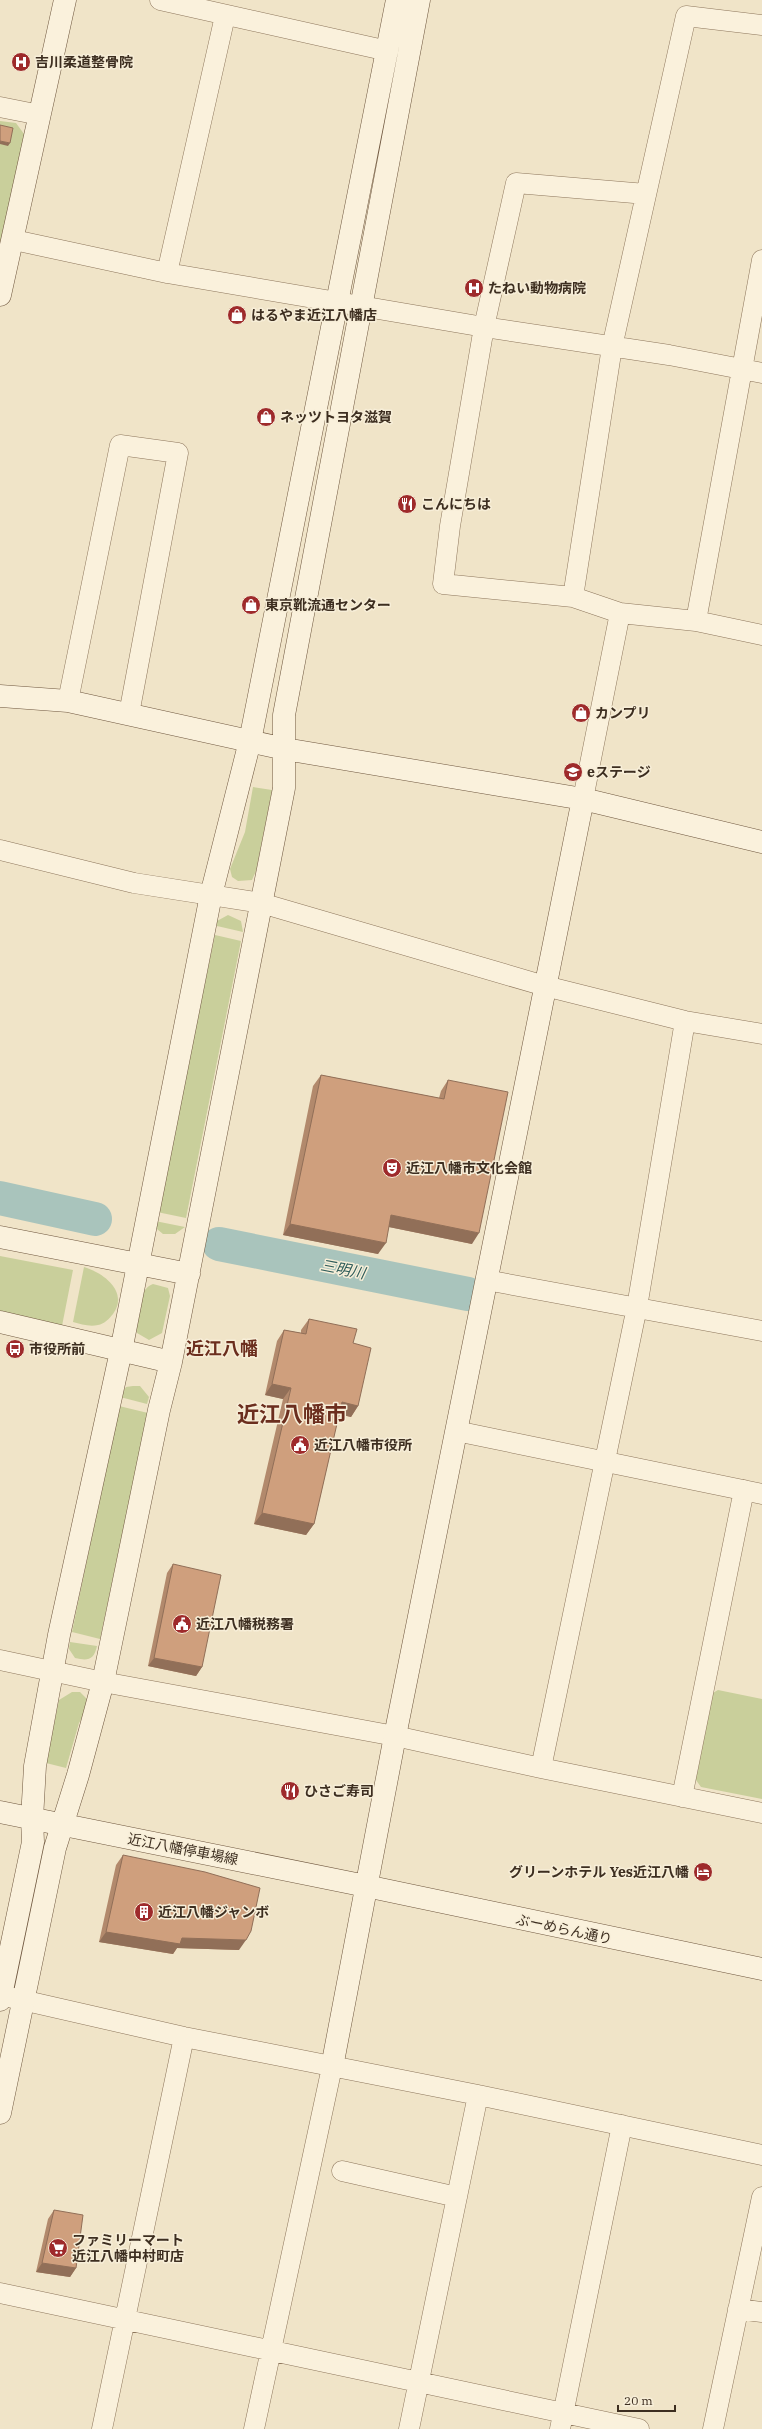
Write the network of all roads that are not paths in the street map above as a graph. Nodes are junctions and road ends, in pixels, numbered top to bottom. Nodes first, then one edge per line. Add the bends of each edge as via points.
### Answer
1 (65, 0) edge
2 (160, 0) edge
3 (397, 0) edge
4 (419, 0) edge
5 (225, 16) junction
6 (762, 23) edge
7 (388, 51) junction
8 (0, 107) edge
9 (40, 115) junction
10 (646, 194) junction
11 (14, 240) junction
12 (762, 260) edge
13 (167, 273) junction
14 (0, 295) edge
15 (337, 302) junction
16 (362, 306) junction
17 (484, 327) junction
18 (612, 347) junction
19 (741, 370) junction
20 (762, 373) edge
21 (573, 597) junction
22 (620, 613) junction
23 (696, 621) junction
24 (762, 635) edge
25 (0, 696) edge
26 (68, 701) junction
27 (128, 714) junction
28 (250, 740) junction
29 (285, 749) junction
30 (583, 799) junction
31 (762, 842) edge
32 (0, 850) edge
33 (211, 895) junction
34 (261, 903) junction
35 (545, 986) junction
36 (685, 1021) junction
37 (762, 1034) edge
38 (0, 1237) edge
39 (138, 1264) junction
40 (189, 1274) junction
41 (486, 1280) junction
42 (637, 1307) junction
43 (0, 1322) edge
44 (762, 1331) edge
45 (121, 1351) junction
46 (171, 1362) junction
47 (456, 1431) junction
48 (605, 1461) junction
49 (753, 1492) edge
50 (0, 1660) edge
51 (53, 1671) junction
52 (103, 1682) junction
53 (395, 1736) junction
54 (541, 1768) junction
55 (682, 1797) junction
56 (0, 1812) edge
57 (762, 1813) edge
58 (32, 1819) junction
59 (61, 1826) junction
60 (366, 1886) junction
61 (762, 1970) edge
62 (0, 1997) edge
63 (23, 2000) junction
64 (184, 2037) junction
65 (332, 2067) junction
66 (478, 2095) junction
67 (0, 2113) edge
68 (622, 2125) junction
69 (762, 2155) edge
70 (342, 2171) dead end
71 (457, 2197) junction
72 (762, 2197) edge
73 (0, 2294) edge
74 (738, 2309) junction
75 (762, 2312) edge
76 (125, 2320) junction
77 (269, 2350) junction
78 (418, 2382) junction
79 (562, 2421) edge
80 (102, 2429) edge
81 (254, 2429) edge
82 (409, 2429) edge
83 (639, 2429) edge
84 (713, 2429) edge

1 - 9 street
2 - 5 street
3 - 7 street
4 - 16 street
5 - 7 street
5 - 13 street
6 - 10 street via 686,16
7 - 15 street
8 - 9 street
9 - 11 street
10 - 17 street via 516,183
10 - 18 street
11 - 13 street
11 - 14 street
12 - 19 street
13 - 15 street
15 - 16 street
15 - 28 street
16 - 17 street
16 - 29 street via 284,716
17 - 18 street
17 - 21 street via 450,526 443,584
18 - 19 street via 669,355
18 - 21 street
19 - 20 street
19 - 23 street
21 - 22 street
22 - 23 street
22 - 30 street
23 - 24 street
25 - 26 street
26 - 27 street
26 - 27 street via 120,445 178,453
27 - 28 street
28 - 29 street
28 - 33 street
29 - 30 street
29 - 34 street via 284,788
30 - 31 street
30 - 35 street
32 - 33 street via 134,883
33 - 34 street
33 - 39 street
34 - 35 street
34 - 40 street
35 - 36 street
35 - 41 street
36 - 37 street
36 - 42 street
38 - 39 street
39 - 40 street
39 - 45 street
40 - 46 street
41 - 42 street
41 - 47 street
42 - 44 street
42 - 48 street
43 - 45 street
45 - 46 street
45 - 51 street via 58,1635
46 - 52 street via 157,1418
47 - 48 street
47 - 53 street
48 - 49 street
48 - 54 street
49 - 55 street
50 - 51 street
51 - 52 street
51 - 58 street via 35,1766
52 - 53 street
52 - 59 street via 78,1775
53 - 54 street
53 - 60 street
54 - 55 street
55 - 57 street
56 - 58 street, 近江八幡停車場線
58 - 59 street, 近江八幡停車場線
58 - 62 street via 33,1842
59 - 60 street, 近江八幡停車場線
59 - 63 street
60 - 61 street, ぶーめらん通り
60 - 65 street
62 - 63 street
63 - 64 street
63 - 67 street
64 - 65 street
64 - 76 street
65 - 66 street
65 - 77 street
66 - 68 street
66 - 71 street
68 - 69 street
68 - 79 street
70 - 71 street
71 - 78 street
72 - 74 street
73 - 76 street
74 - 75 street
74 - 84 street
76 - 77 street
76 - 80 street
77 - 78 street
77 - 81 street
78 - 79 street
78 - 82 street
79 - 83 street

